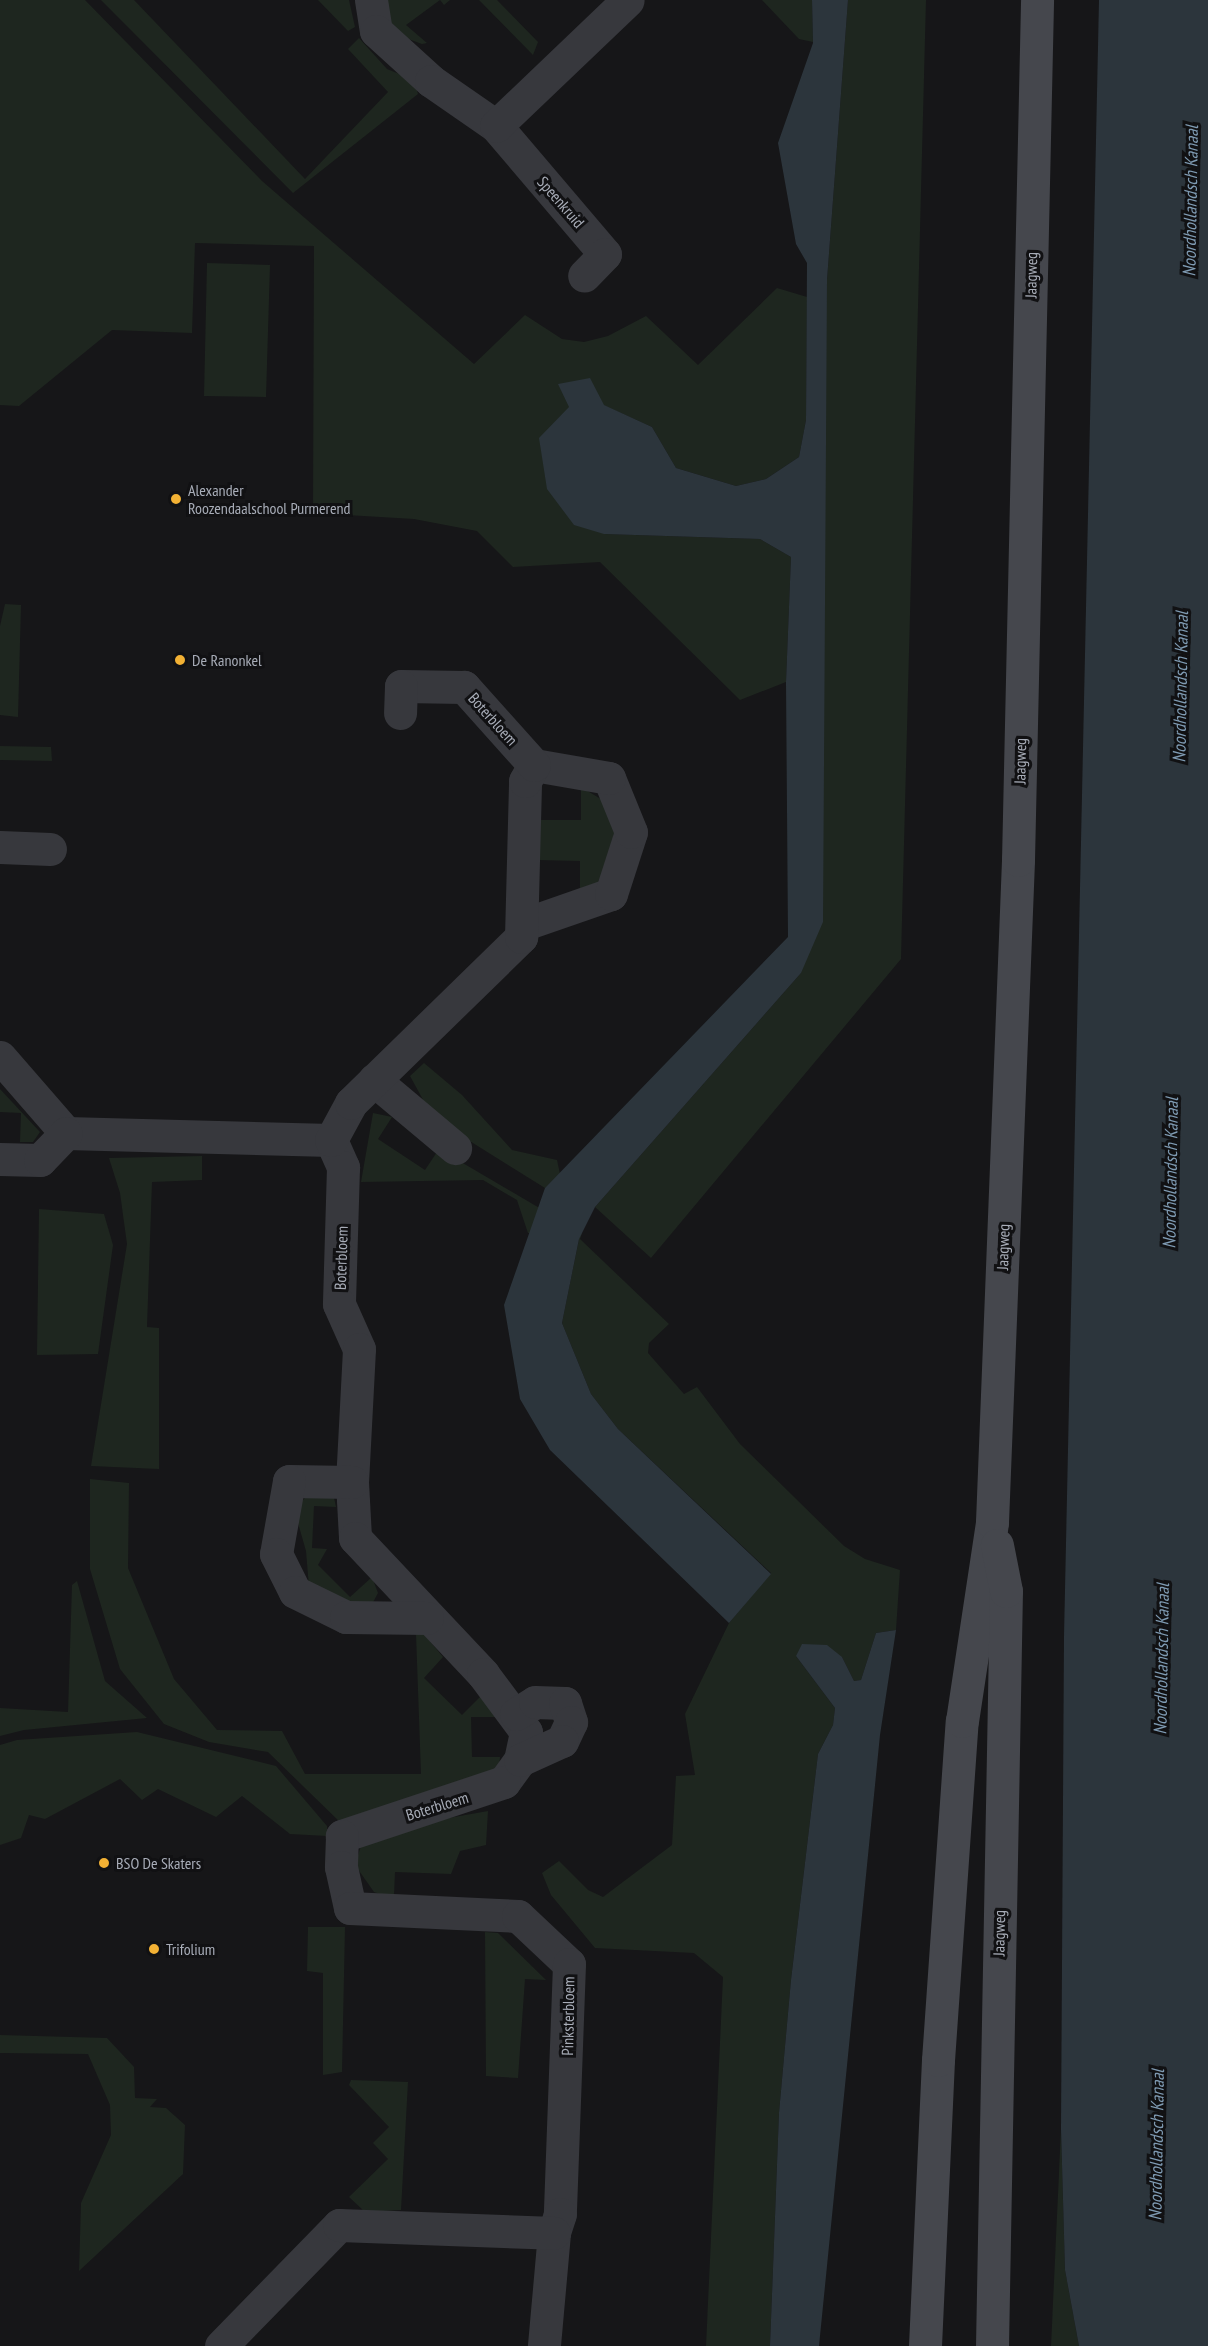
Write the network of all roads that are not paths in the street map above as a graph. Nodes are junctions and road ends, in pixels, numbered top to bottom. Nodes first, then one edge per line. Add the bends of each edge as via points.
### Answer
1 (371, 0) edge
2 (628, 0) edge
3 (1037, 0) edge
4 (496, 126) junction
5 (584, 276) dead end
6 (400, 713) dead end
7 (534, 765) junction
8 (0, 847) edge
9 (50, 849) dead end
10 (522, 925) junction
11 (0, 1057) edge
12 (374, 1080) junction
13 (66, 1132) junction
14 (331, 1140) junction
15 (455, 1148) dead end
16 (0, 1159) edge
17 (352, 1482) junction
18 (992, 1522) junction
19 (427, 1618) junction
20 (516, 1714) junction
21 (520, 1760) junction
22 (342, 1836) joint
23 (554, 2233) junction
24 (221, 2346) edge
25 (544, 2346) edge
26 (925, 2346) edge
27 (993, 2346) edge

1 - 4 street, Speenkruid via 376,31 431,81
2 - 4 street
3 - 18 main road, Jaagweg via 1018,860
4 - 5 street, Speenkruid via 605,254
6 - 7 street, Boterbloem via 401,686 464,687
7 - 10 street via 525,781
7 - 10 street via 609,778 631,832 611,894
8 - 9 street
10 - 12 street via 520,937
11 - 13 street
12 - 14 street via 351,1103
12 - 15 street
13 - 14 street
13 - 16 street via 40,1160
14 - 17 street, Boterbloem via 344,1167 339,1304 359,1349
17 - 19 street, Boterbloem via 355,1538
17 - 19 street via 289,1481 276,1554 295,1592 346,1617
18 - 26 main road, Jaagweg via 962,1720 938,2060
18 - 27 main road, Jaagweg via 1006,1591
19 - 20 street, Boterbloem
20 - 21 street, Boterbloem via 526,1732
20 - 21 street, Boterbloem via 536,1702 565,1703 572,1722 562,1742
21 - 22 street, Boterbloem via 510,1777 489,1790
22 - 23 street, Pinksterbloem via 341,1867 350,1908 518,1916 569,1964 560,2214
23 - 24 street via 339,2225
23 - 25 street, Pinksterbloem

